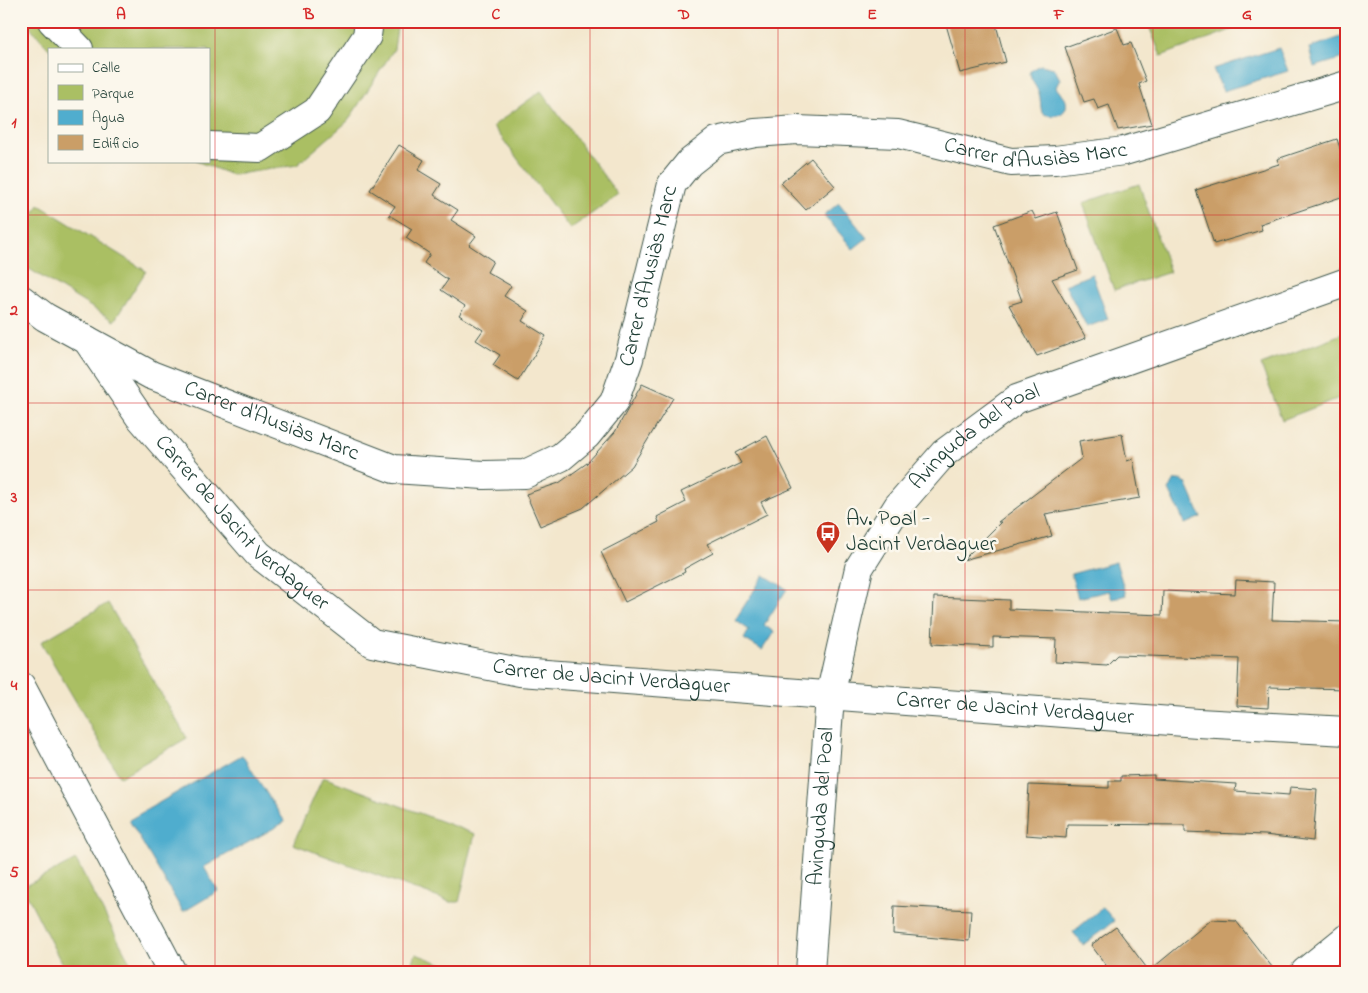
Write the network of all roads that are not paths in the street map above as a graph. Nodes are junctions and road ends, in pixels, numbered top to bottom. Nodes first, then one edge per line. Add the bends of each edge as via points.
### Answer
1 (52, 21) edge
2 (369, 21) edge
3 (78, 48) edge
4 (1347, 85) edge
5 (210, 146) edge
6 (1347, 282) edge
7 (21, 299) edge
8 (87, 340) junction
9 (21, 686) edge
10 (830, 696) junction
11 (1347, 731) edge
12 (1347, 938) edge
13 (172, 972) edge
14 (810, 972) edge
15 (1305, 972) edge

1 - 3 street
2 - 5 street via 366,36 317,111 260,148
4 - 8 street, Carrer d'Ausiàs Marc via 1124,151 1055,160 1011,162 898,134 797,130 755,133 717,141 689,163 672,184 630,359 614,402 588,435 561,457 525,474 484,475 394,469 152,375
6 - 10 street, Avinguda del Poal via 1017,399 944,453 898,506 859,568
7 - 8 street, Carrer de Jacint Verdaguer via 45,317
8 - 10 street, Carrer de Jacint Verdaguer via 139,416 258,554 372,643 520,672
9 - 13 street
10 - 11 street, Carrer de Jacint Verdaguer
10 - 14 street, Avinguda del Poal
12 - 15 street

